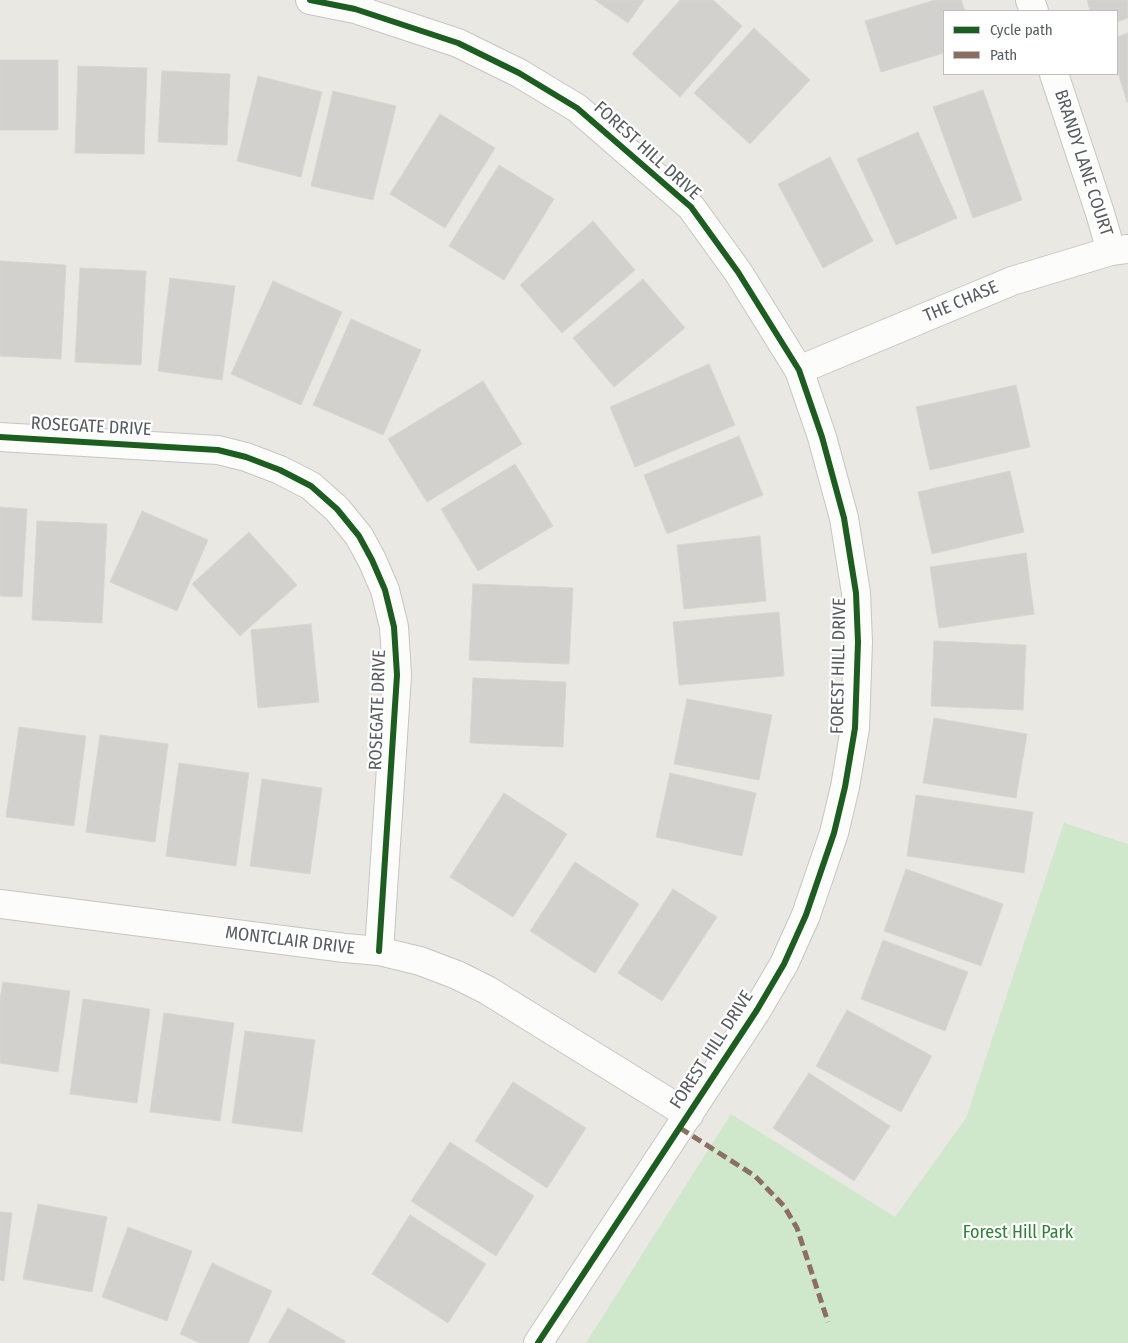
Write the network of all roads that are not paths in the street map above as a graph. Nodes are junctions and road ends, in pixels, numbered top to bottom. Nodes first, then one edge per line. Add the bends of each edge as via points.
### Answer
1 (310, 0) edge
2 (1054, 75) edge
3 (1120, 250) edge
4 (799, 370) junction
5 (0, 437) edge
6 (0, 904) edge
7 (379, 951) junction
8 (689, 1115) junction
9 (538, 1343) edge

1 - 4 street, FOREST HILL DRIVE via 355,9 458,43 519,73 577,108 691,207 738,272
2 - 3 street, BRANDY LANE COURT via 1100,213
3 - 4 street, THE CHASE via 1012,281
4 - 8 street, FOREST HILL DRIVE via 822,437 846,527 856,593 855,728 834,833 806,915 784,964
5 - 7 street, ROSEGATE DRIVE via 218,450 246,457 311,486 337,509 359,536 384,590 394,627 398,675
6 - 7 street, MONTCLAIR DRIVE
7 - 8 street, MONTCLAIR DRIVE via 420,961 487,990
8 - 9 street, FOREST HILL DRIVE

